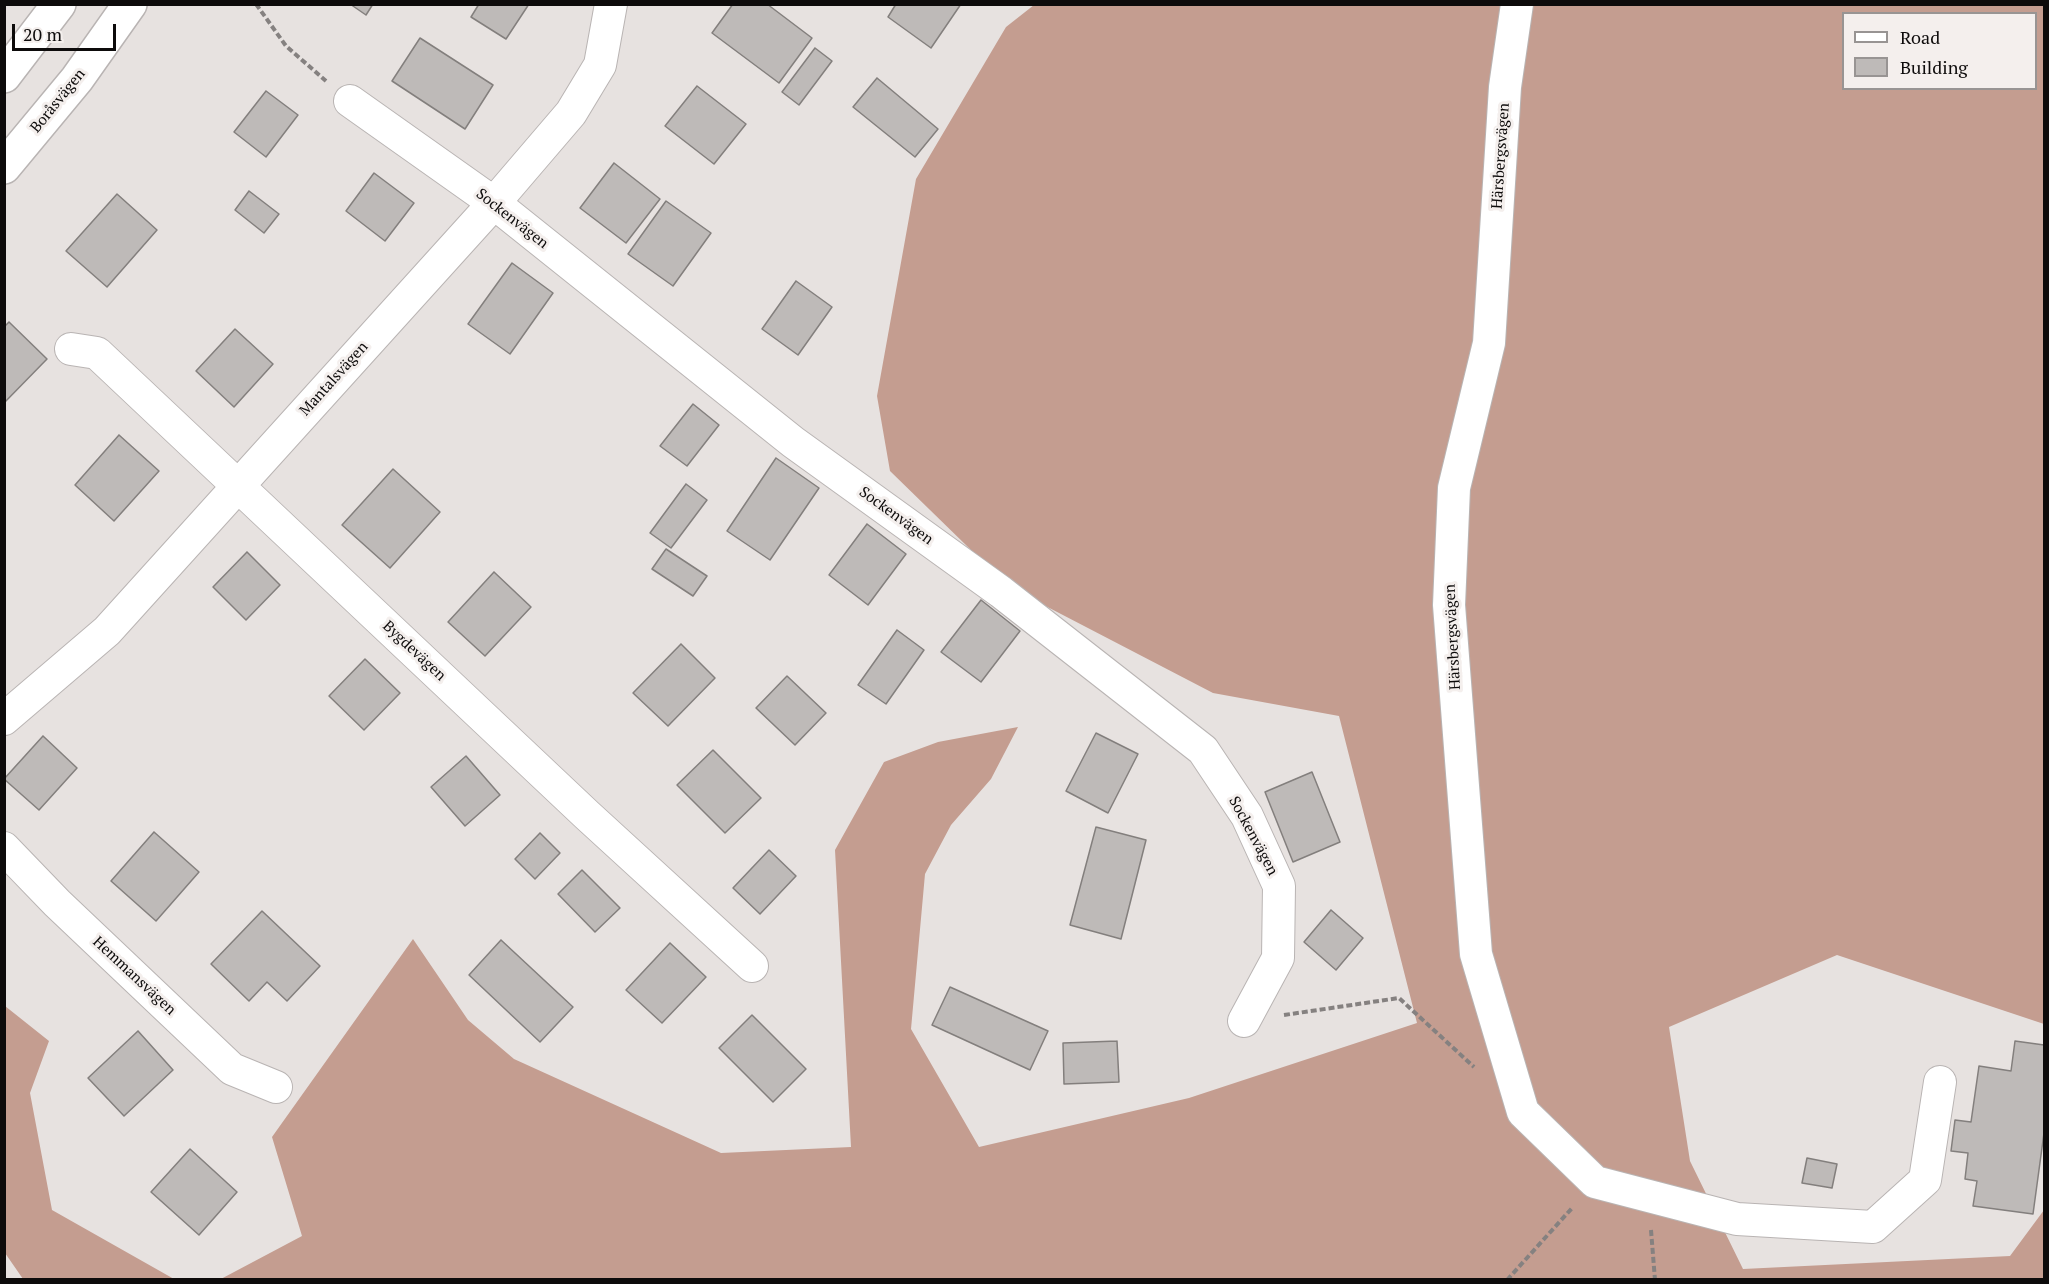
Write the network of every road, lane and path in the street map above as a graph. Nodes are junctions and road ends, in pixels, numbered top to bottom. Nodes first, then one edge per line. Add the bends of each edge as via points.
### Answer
1 (59, 4) edge
2 (130, 4) edge
3 (256, 4) edge
4 (610, 4) edge
5 (1517, 4) edge
6 (4, 75) edge
7 (350, 101) joint
8 (4, 167) edge
9 (494, 203) junction
10 (72, 349) dead end
11 (238, 484) junction
12 (4, 719) edge
13 (4, 848) edge
14 (752, 966) dead end
15 (1244, 1021) joint
16 (1482, 1074) dead end
17 (1940, 1082) dead end
18 (276, 1087) dead end
19 (1595, 1182) junction
20 (1649, 1196) junction
21 (1508, 1280) edge
22 (1655, 1280) edge

1 - 6 main road
2 - 8 main road, Boråsvägen via 77,79
3 - 7 path via 286,46
4 - 9 street, Mantalsvägen via 600,65 571,113
5 - 19 street, Härsbergsvägen via 1505,87 1489,343 1454,488 1449,605 1476,954 1523,1112
7 - 9 street, Sockenvägen
9 - 11 street, Mantalsvägen
9 - 15 street, Sockenvägen via 793,442 1001,592 1203,750 1246,816 1279,886 1278,958
10 - 11 street, Bygdevägen via 97,353
11 - 12 street, Mantalsvägen via 107,631
11 - 14 street, Bygdevägen
13 - 18 street, Hemmansvägen via 232,1069
15 - 16 path via 1399,998
17 - 20 street, Härsbergsvägen via 1925,1180 1873,1227 1737,1219
19 - 20 street, Härsbergsvägen
19 - 21 path
20 - 22 path

